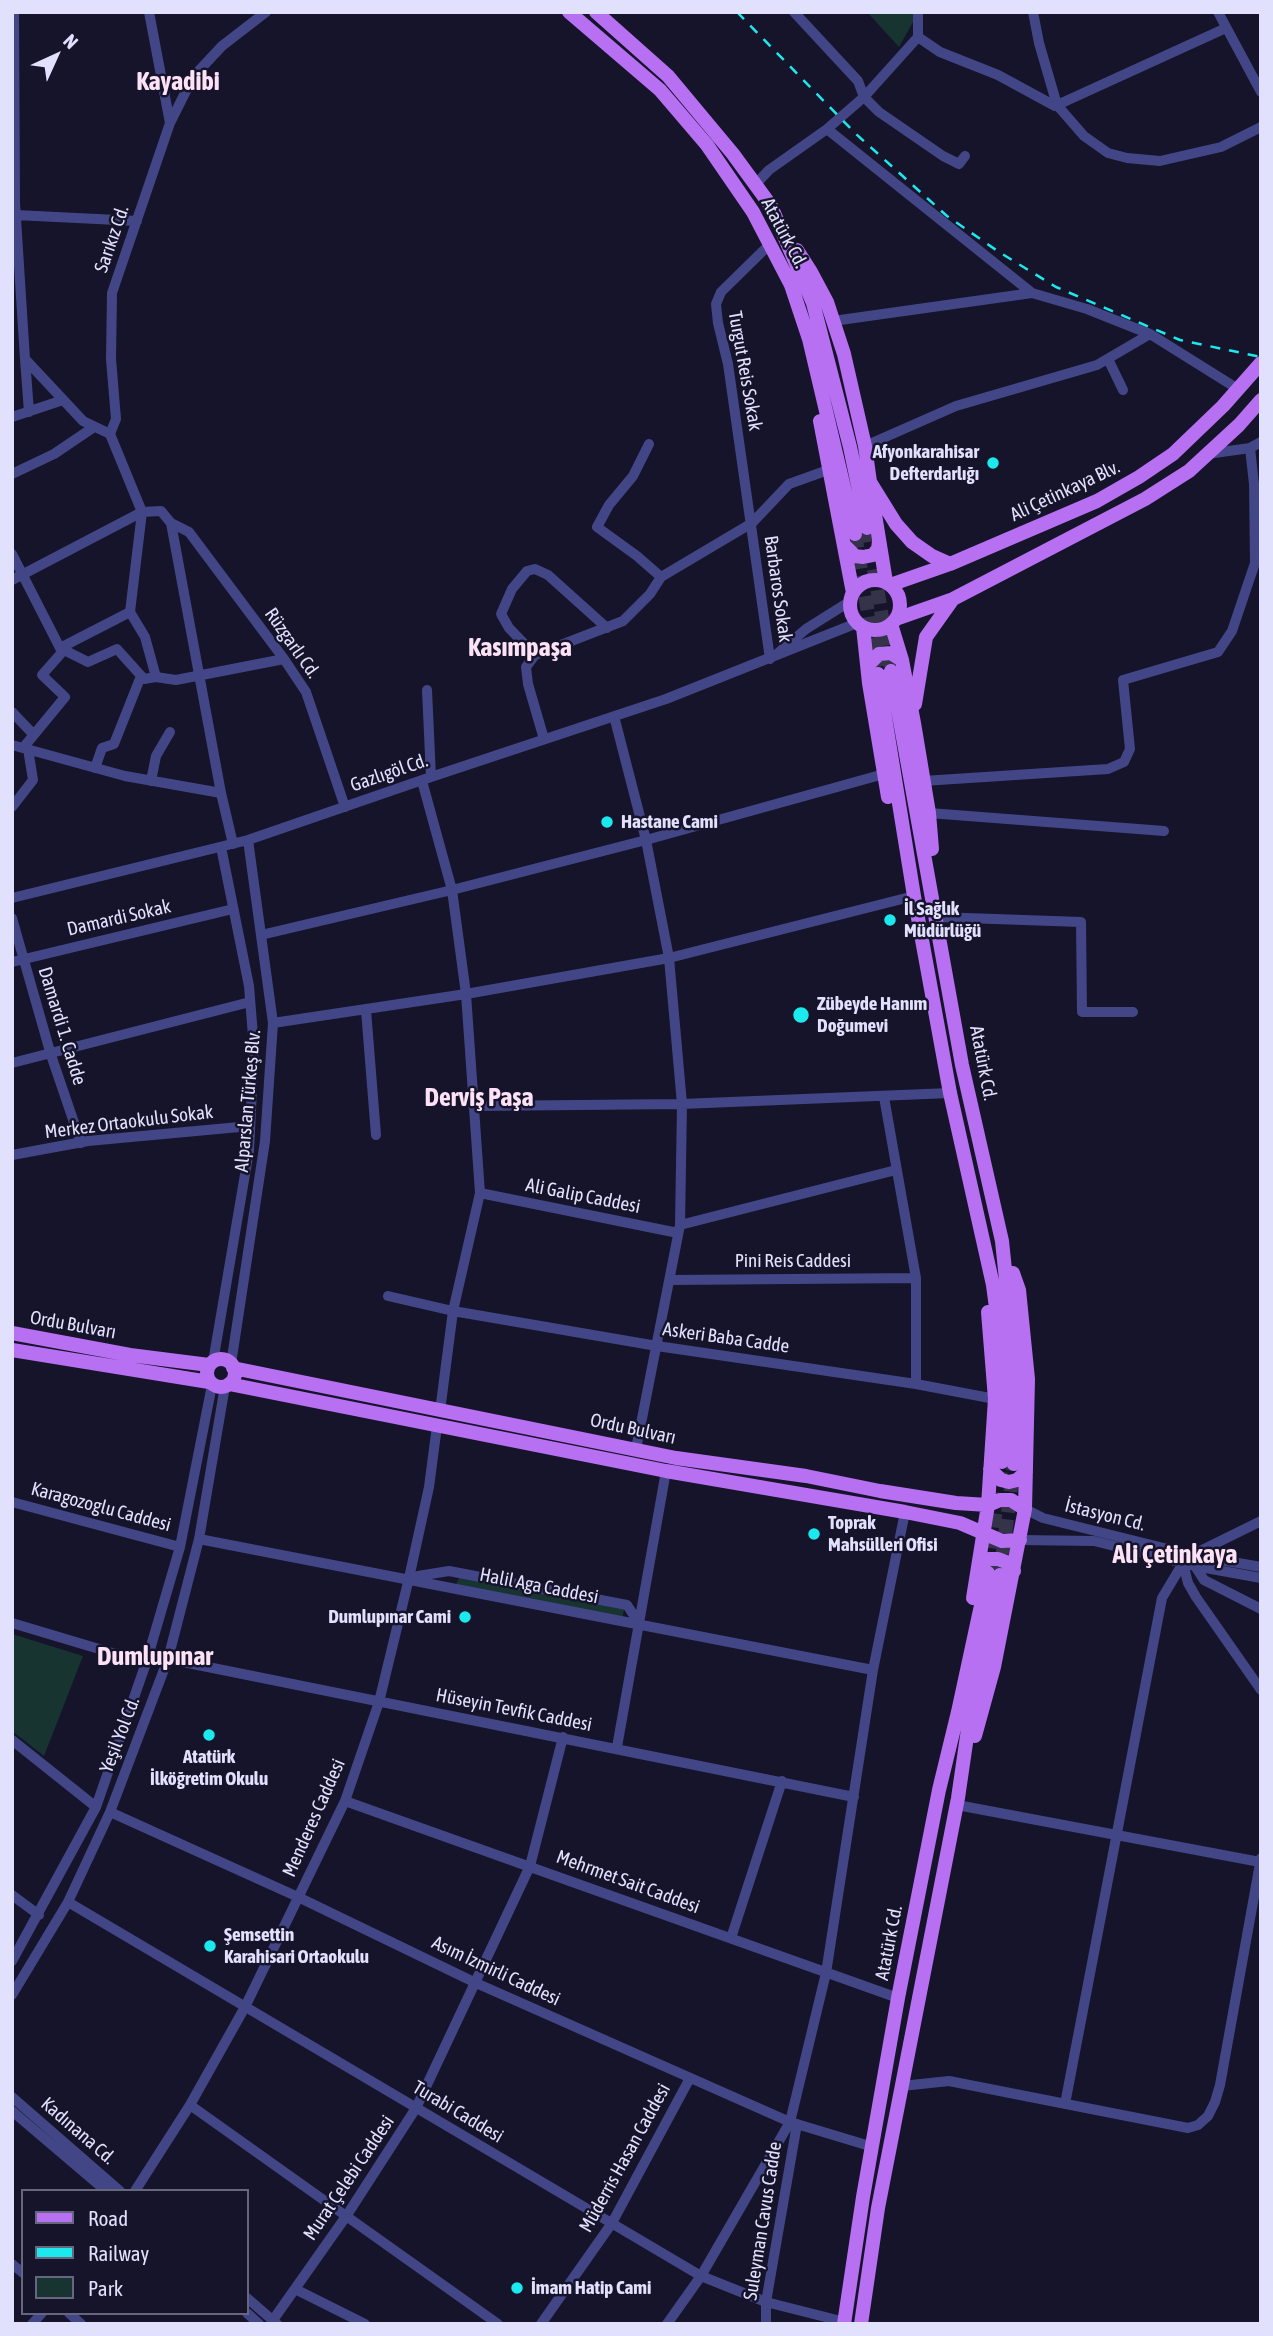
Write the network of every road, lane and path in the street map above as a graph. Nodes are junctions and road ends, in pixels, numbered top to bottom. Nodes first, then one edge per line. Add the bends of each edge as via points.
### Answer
1 (14, 12) edge
2 (149, 12) edge
3 (266, 12) edge
4 (569, 12) edge
5 (596, 12) edge
6 (794, 12) edge
7 (918, 12) edge
8 (1046, 12) edge
9 (1218, 12) edge
10 (1034, 15) edge
11 (1226, 28) junction
12 (918, 37) junction
13 (13, 69) edge
14 (1261, 93) edge
15 (864, 97) junction
16 (1058, 105) junction
17 (170, 123) junction
18 (1261, 127) edge
19 (827, 129) junction
20 (965, 156) dead end
21 (755, 185) junction
22 (137, 221) junction
23 (15, 223) edge
24 (779, 224) junction
25 (769, 245) junction
26 (1032, 293) junction
27 (833, 321) junction
28 (1150, 334) junction
29 (18, 340) edge
30 (25, 359) junction
31 (1108, 359) junction
32 (1261, 363) edge
33 (26, 374) junction
34 (12, 375) edge
35 (1238, 389) junction
36 (1124, 390) dead end
37 (63, 400) junction
38 (1261, 400) edge
39 (29, 412) junction
40 (12, 417) edge
41 (94, 427) junction
42 (110, 434) junction
43 (649, 444) dead end
44 (1255, 445) edge
45 (865, 446) junction
46 (1207, 454) junction
47 (828, 470) junction
48 (12, 474) edge
49 (870, 482) junction
50 (142, 512) junction
51 (171, 523) junction
52 (752, 523) junction
53 (879, 541) junction
54 (844, 545) junction
55 (12, 554) edge
56 (950, 564) junction
57 (23, 574) junction
58 (661, 577) junction
59 (12, 580) edge
60 (888, 584) junction
61 (851, 597) junction
62 (953, 599) junction
63 (130, 612) junction
64 (894, 622) junction
65 (860, 625) junction
66 (607, 628) junction
67 (62, 649) junction
68 (535, 654) junction
69 (284, 659) junction
70 (770, 659) junction
71 (885, 667) junction
72 (141, 676) junction
73 (156, 677) junction
74 (200, 677) junction
75 (427, 690) dead end
76 (12, 712) edge
77 (614, 716) junction
78 (914, 723) junction
79 (170, 732) dead end
80 (34, 735) junction
81 (544, 739) junction
82 (21, 747) edge
83 (95, 768) junction
84 (884, 774) junction
85 (426, 779) junction
86 (152, 781) junction
87 (923, 781) junction
88 (221, 793) junction
89 (12, 807) edge
90 (345, 807) junction
91 (929, 813) junction
92 (1164, 831) dead end
93 (248, 840) junction
94 (646, 840) junction
95 (227, 845) junction
96 (452, 890) junction
97 (914, 897) junction
98 (12, 898) edge
99 (233, 909) junction
100 (937, 917) junction
101 (12, 918) edge
102 (261, 935) junction
103 (669, 958) junction
104 (17, 960) edge
105 (466, 994) junction
106 (250, 1002) junction
107 (366, 1010) junction
108 (1133, 1012) dead end
109 (273, 1023) junction
110 (51, 1055) junction
111 (12, 1063) edge
112 (950, 1093) junction
113 (884, 1097) junction
114 (682, 1104) junction
115 (473, 1107) junction
116 (250, 1126) junction
117 (376, 1135) dead end
118 (81, 1143) junction
119 (12, 1155) edge
120 (896, 1170) junction
121 (480, 1193) junction
122 (679, 1229) junction
123 (982, 1237) junction
124 (916, 1278) junction
125 (670, 1280) junction
126 (388, 1296) dead end
127 (453, 1311) junction
128 (12, 1334) edge
129 (657, 1346) junction
130 (12, 1350) edge
131 (211, 1363) junction
132 (232, 1366) junction
133 (219, 1384) junction
134 (916, 1384) junction
135 (995, 1399) junction
136 (440, 1411) junction
137 (437, 1426) junction
138 (636, 1449) junction
139 (1008, 1467) junction
140 (666, 1471) junction
141 (12, 1502) edge
142 (988, 1505) junction
143 (1025, 1509) junction
144 (905, 1512) junction
145 (1261, 1521) edge
146 (985, 1533) junction
147 (199, 1539) junction
148 (1020, 1540) junction
149 (180, 1547) junction
150 (1194, 1560) junction
151 (1183, 1563) junction
152 (1261, 1567) edge
153 (995, 1571) junction
154 (409, 1578) junction
155 (1261, 1578) edge
156 (1261, 1609) edge
157 (12, 1623) edge
158 (639, 1623) junction
159 (168, 1659) junction
160 (146, 1663) junction
161 (873, 1670) junction
162 (1261, 1690) edge
163 (379, 1702) junction
164 (563, 1737) junction
165 (12, 1740) edge
166 (617, 1748) junction
167 (782, 1781) junction
168 (854, 1797) junction
169 (345, 1801) junction
170 (957, 1801) junction
171 (96, 1807) junction
172 (110, 1812) junction
173 (1116, 1835) junction
174 (1260, 1860) edge
175 (530, 1866) junction
176 (12, 1895) edge
177 (298, 1897) junction
178 (68, 1902) junction
179 (39, 1915) junction
180 (731, 1938) junction
181 (12, 1961) edge
182 (826, 1973) junction
183 (477, 1983) junction
184 (12, 1994) edge
185 (898, 1998) junction
186 (245, 2007) junction
187 (690, 2078) junction
188 (902, 2086) junction
189 (12, 2097) edge
190 (1065, 2104) junction
191 (190, 2105) junction
192 (416, 2108) junction
193 (12, 2111) edge
194 (794, 2123) junction
195 (873, 2147) junction
196 (104, 2189) edge
197 (118, 2189) edge
198 (136, 2189) edge
199 (347, 2215) junction
200 (612, 2223) junction
201 (701, 2276) junction
202 (295, 2289) junction
203 (248, 2299) edge
204 (766, 2302) junction
205 (275, 2322) edge
206 (844, 2323) edge
207 (365, 2324) edge
208 (498, 2324) edge
209 (541, 2324) edge
210 (667, 2324) edge
211 (766, 2324) edge
212 (861, 2324) edge

1 - 13 street
2 - 17 street
3 - 17 street, Sarıkız Cd. via 222,46 193,77
4 - 25 main road, Atatürk Cd. via 660,90 707,145 753,212
5 - 21 main road, Atatürk Cd. via 668,76
6 - 15 street via 858,81
7 - 12 street
8 - 10 street
9 - 11 street
10 - 16 street
11 - 14 street
11 - 16 street
12 - 15 street
12 - 16 street via 940,52
13 - 23 street
15 - 19 street
15 - 20 street via 879,113 943,156 959,164
16 - 18 street via 1084,136 1108,153 1127,158 1160,161 1221,147
17 - 22 street, Sarıkız Cd.
19 - 21 street
19 - 26 street
21 - 24 main road, Atatürk Cd.
22 - 23 street
22 - 42 street, Sarıkız Cd. via 112,293 116,418
23 - 29 street
24 - 25 main road, Atatürk Cd. via 813,303 850,447 861,531 809,339 791,285
24 - 27 main road via 811,271
25 - 47 main road via 811,366
25 - 52 street, Turgut Reis Sokak via 721,292 716,304
26 - 27 street
26 - 28 street
27 - 45 main road
28 - 31 street
28 - 35 street
29 - 30 street
30 - 33 street
30 - 37 street
31 - 36 street
31 - 45 street via 956,406
32 - 35 main road, Ali Çetinkaya Blv.
33 - 34 street
33 - 39 street
35 - 56 main road, Ali Çetinkaya Blv. via 1173,454 1139,477 1097,501
37 - 39 street
37 - 41 street
38 - 46 main road
39 - 40 street
41 - 42 street
41 - 48 street via 54,454
42 - 50 street, Sarıkız Cd.
43 - 58 street via 597,527
44 - 46 street
44 - 87 street via 1255,563 1233,631 1218,652 1122,680 1130,749 1124,762 1108,769
45 - 49 main road
46 - 62 main road via 1145,499
47 - 52 street via 789,484
47 - 54 main road
49 - 53 main road
49 - 56 main road via 912,542
50 - 51 street, Rüzgarlı Cd. via 161,511
50 - 57 street
50 - 63 street
51 - 69 street, Rüzgarlı Cd. via 189,532
51 - 74 street, Alparslan Türkeş Blv.
52 - 58 street
52 - 70 street, Barbaros Sokak
53 - 54 main road via 873,555 863,557
53 - 60 main road
54 - 61 main road
55 - 57 street
56 - 60 main road, Ali Çetinkaya Blv.
57 - 59 street
57 - 67 street
58 - 66 street via 623,621
60 - 61 main road via 868,580
60 - 64 main road via 899,597
61 - 65 main road via 850,609
61 - 70 street, Gazlıgöl Cd.
62 - 64 main road
62 - 78 main road via 926,637
63 - 67 street
63 - 73 street via 145,638
64 - 65 main road via 877,630
64 - 71 main road
65 - 70 street, Gazlıgöl Cd.
65 - 71 main road
66 - 68 street
66 - 68 street via 548,575 527,570 501,614
67 - 72 street via 88,662 117,649
67 - 80 street via 41,675 65,696
68 - 81 street via 526,667
69 - 74 street
69 - 90 street, Rüzgarlı Cd. via 306,692
70 - 77 street, Gazlıgöl Cd.
71 - 78 main road
71 - 84 main road via 869,683
71 - 97 main road, Atatürk Cd.
71 - 100 main road, Atatürk Cd.
72 - 73 street
72 - 83 street via 114,744 102,748
73 - 74 street
74 - 88 street, Alparslan Türkeş Blv.
75 - 85 street
76 - 80 street
77 - 81 street, Gazlıgöl Cd.
77 - 94 street
78 - 87 main road
79 - 86 street via 156,756
80 - 82 street
81 - 85 street, Gazlıgöl Cd.
82 - 83 street
82 - 89 street via 33,780
83 - 86 street
84 - 94 street
84 - 97 main road via 900,858
85 - 90 street, Gazlıgöl Cd.
85 - 96 street
86 - 88 street
87 - 91 main road
88 - 95 street, Alparslan Türkeş Blv.
90 - 93 street, Gazlıgöl Cd.
91 - 92 street
91 - 100 main road
93 - 95 street, Gazlıgöl Cd.
93 - 102 street, Alparslan Türkeş Blv.
94 - 96 street
94 - 103 street
95 - 98 street, Gazlıgöl Cd.
95 - 99 street, Alparslan Türkeş Blv.
96 - 102 street
96 - 105 street
97 - 103 street
97 - 112 main road, Atatürk Cd.
99 - 104 street, Damardi Sokak
99 - 106 street, Alparslan Türkeş Blv.
100 - 108 street via 1081,922 1082,1012
100 - 139 main road, Atatürk Cd. via 962,1065 1002,1241 1018,1290 1028,1379
101 - 104 street, Damardi 1. Cadde
102 - 109 street, Alparslan Türkeş Blv.
103 - 105 street
103 - 114 street
104 - 110 street, Damardi 1. Cadde
105 - 107 street
105 - 115 street
106 - 110 street
106 - 116 street, Alparslan Türkeş Blv. via 254,1048
107 - 109 street
107 - 117 street
109 - 132 street, Alparslan Türkeş Blv. via 264,1141
110 - 111 street
110 - 118 street, Damardi 1. Cadde
112 - 113 street
112 - 123 main road, Atatürk Cd.
113 - 114 street
113 - 120 street
114 - 115 street
114 - 122 street
115 - 121 street
116 - 118 street, Merkez Ortaokulu Sokak
116 - 131 street, Alparslan Türkeş Blv.
118 - 119 street, Merkez Ortaokulu Sokak
120 - 122 street
120 - 124 street
121 - 122 street, Ali Galip Caddesi
121 - 127 street
122 - 125 street
123 - 135 main road
123 - 139 main road, Atatürk Cd. via 1002,1353
124 - 125 street, Pini Reis Caddesi
124 - 134 street
125 - 129 street
126 - 127 street, Askeri Baba Cadde
127 - 129 street, Askeri Baba Cadde
127 - 136 street
128 - 131 main road, Ordu Bulvarı via 130,1355
129 - 134 street, Askeri Baba Cadde
129 - 138 street
130 - 133 main road, Ordu Bulvarı
131 - 132 main road, Ordu Bulvarı via 222,1360
131 - 133 main road via 207,1374
132 - 133 main road via 234,1377
132 - 136 main road, Ordu Bulvarı
133 - 137 main road, Ordu Bulvarı
133 - 147 street, Yeşil Yol Cd.
133 - 149 street, Yeşil Yol Cd.
134 - 135 street, Askeri Baba Cadde
135 - 139 main road
136 - 138 main road, Ordu Bulvarı
137 - 140 main road, Ordu Bulvarı
137 - 154 street, Menderes Caddesi
138 - 142 main road, Ordu Bulvarı
139 - 142 main road
139 - 143 main road
140 - 144 main road, Ordu Bulvarı
140 - 158 street
141 - 149 street, Karagozoglu Caddesi
142 - 143 main road, Ordu Bulvarı via 1011,1500
142 - 146 main road
143 - 148 main road
143 - 150 street, İstasyon Cd.
144 - 146 main road, Ordu Bulvarı
144 - 161 street
145 - 150 street
146 - 148 main road, Ordu Bulvarı via 1002,1541
146 - 153 main road
147 - 154 street, Halil Aga Caddesi
147 - 159 street, Yeşil Yol Cd.
148 - 151 street, İstasyon Cd. via 1094,1541
148 - 153 main road
149 - 160 street, Yeşil Yol Cd.
150 - 151 street, İstasyon Cd.
150 - 152 street, İstasyon Cd.
150 - 155 street, İstasyon Cd.
150 - 156 street via 1205,1580
151 - 162 street via 1196,1597
151 - 173 street via 1162,1598
153 - 170 main road, Atatürk Cd. via 994,1667
153 - 185 main road, Atatürk Cd. via 939,1790
154 - 158 street, Halil Aga Caddesi
154 - 163 street, Menderes Caddesi
157 - 160 street
158 - 161 street, Halil Aga Caddesi
158 - 166 street
159 - 163 street, Hüseyin Tevfik Caddesi
159 - 172 street, Yeşil Yol Cd.
160 - 171 street, Yeşil Yol Cd.
161 - 168 street
163 - 164 street, Hüseyin Tevfik Caddesi
163 - 169 street, Menderes Caddesi
164 - 166 street, Hüseyin Tevfik Caddesi
164 - 175 street, Murat Çelebi Caddesi
165 - 171 street
166 - 167 street, Hüseyin Tevfik Caddesi
167 - 168 street, Hüseyin Tevfik Caddesi
167 - 180 street
168 - 182 street
169 - 175 street, Mehrmet Sait Caddesi
169 - 177 street, Menderes Caddesi
170 - 173 street
170 - 188 main road, Atatürk Cd.
171 - 179 street, Yeşil Yol Cd.
172 - 177 street, Asım İzmirli Caddesi
172 - 178 street, Yeşil Yol Cd.
173 - 174 street
173 - 190 street
174 - 190 street via 1220,2085 1208,2116 1188,2128
175 - 180 street, Mehrmet Sait Caddesi
175 - 183 street, Murat Çelebi Caddesi
176 - 179 street
177 - 183 street, Asım İzmirli Caddesi
177 - 186 street, Menderes Caddesi
178 - 184 street, Yeşil Yol Cd.
178 - 186 street, Turabi Caddesi
179 - 181 street, Yeşil Yol Cd.
180 - 182 street, Mehrmet Sait Caddesi
182 - 185 street, Mehrmet Sait Caddesi
182 - 194 street
183 - 187 street, Asım İzmirli Caddesi
183 - 192 street, Murat Çelebi Caddesi
185 - 195 main road, Atatürk Cd.
186 - 191 street, Menderes Caddesi
186 - 192 street, Turabi Caddesi
187 - 194 street, Asım İzmirli Caddesi
187 - 200 street, Müderris Hasan Caddesi
188 - 190 street via 949,2081
188 - 212 main road, Atatürk Cd.
189 - 197 street, Kadınana Cd.
191 - 198 street, Menderes Caddesi
191 - 199 street
192 - 199 street, Murat Çelebi Caddesi
192 - 200 street, Turabi Caddesi
193 - 196 street, Kadınana Cd.
194 - 195 street, Asım İzmirli Caddesi
194 - 201 street
194 - 204 street, Suleyman Cavus Cadde
195 - 206 main road, Atatürk Cd.
199 - 202 street, Murat Çelebi Caddesi
199 - 208 street
200 - 201 street, Turabi Caddesi
200 - 209 street, Müderris Hasan Caddesi
201 - 204 street, Turabi Caddesi
201 - 210 street
202 - 205 street, Murat Çelebi Caddesi
202 - 207 street
203 - 205 street
204 - 206 street, Turabi Caddesi
204 - 211 street, Suleyman Cavus Cadde

